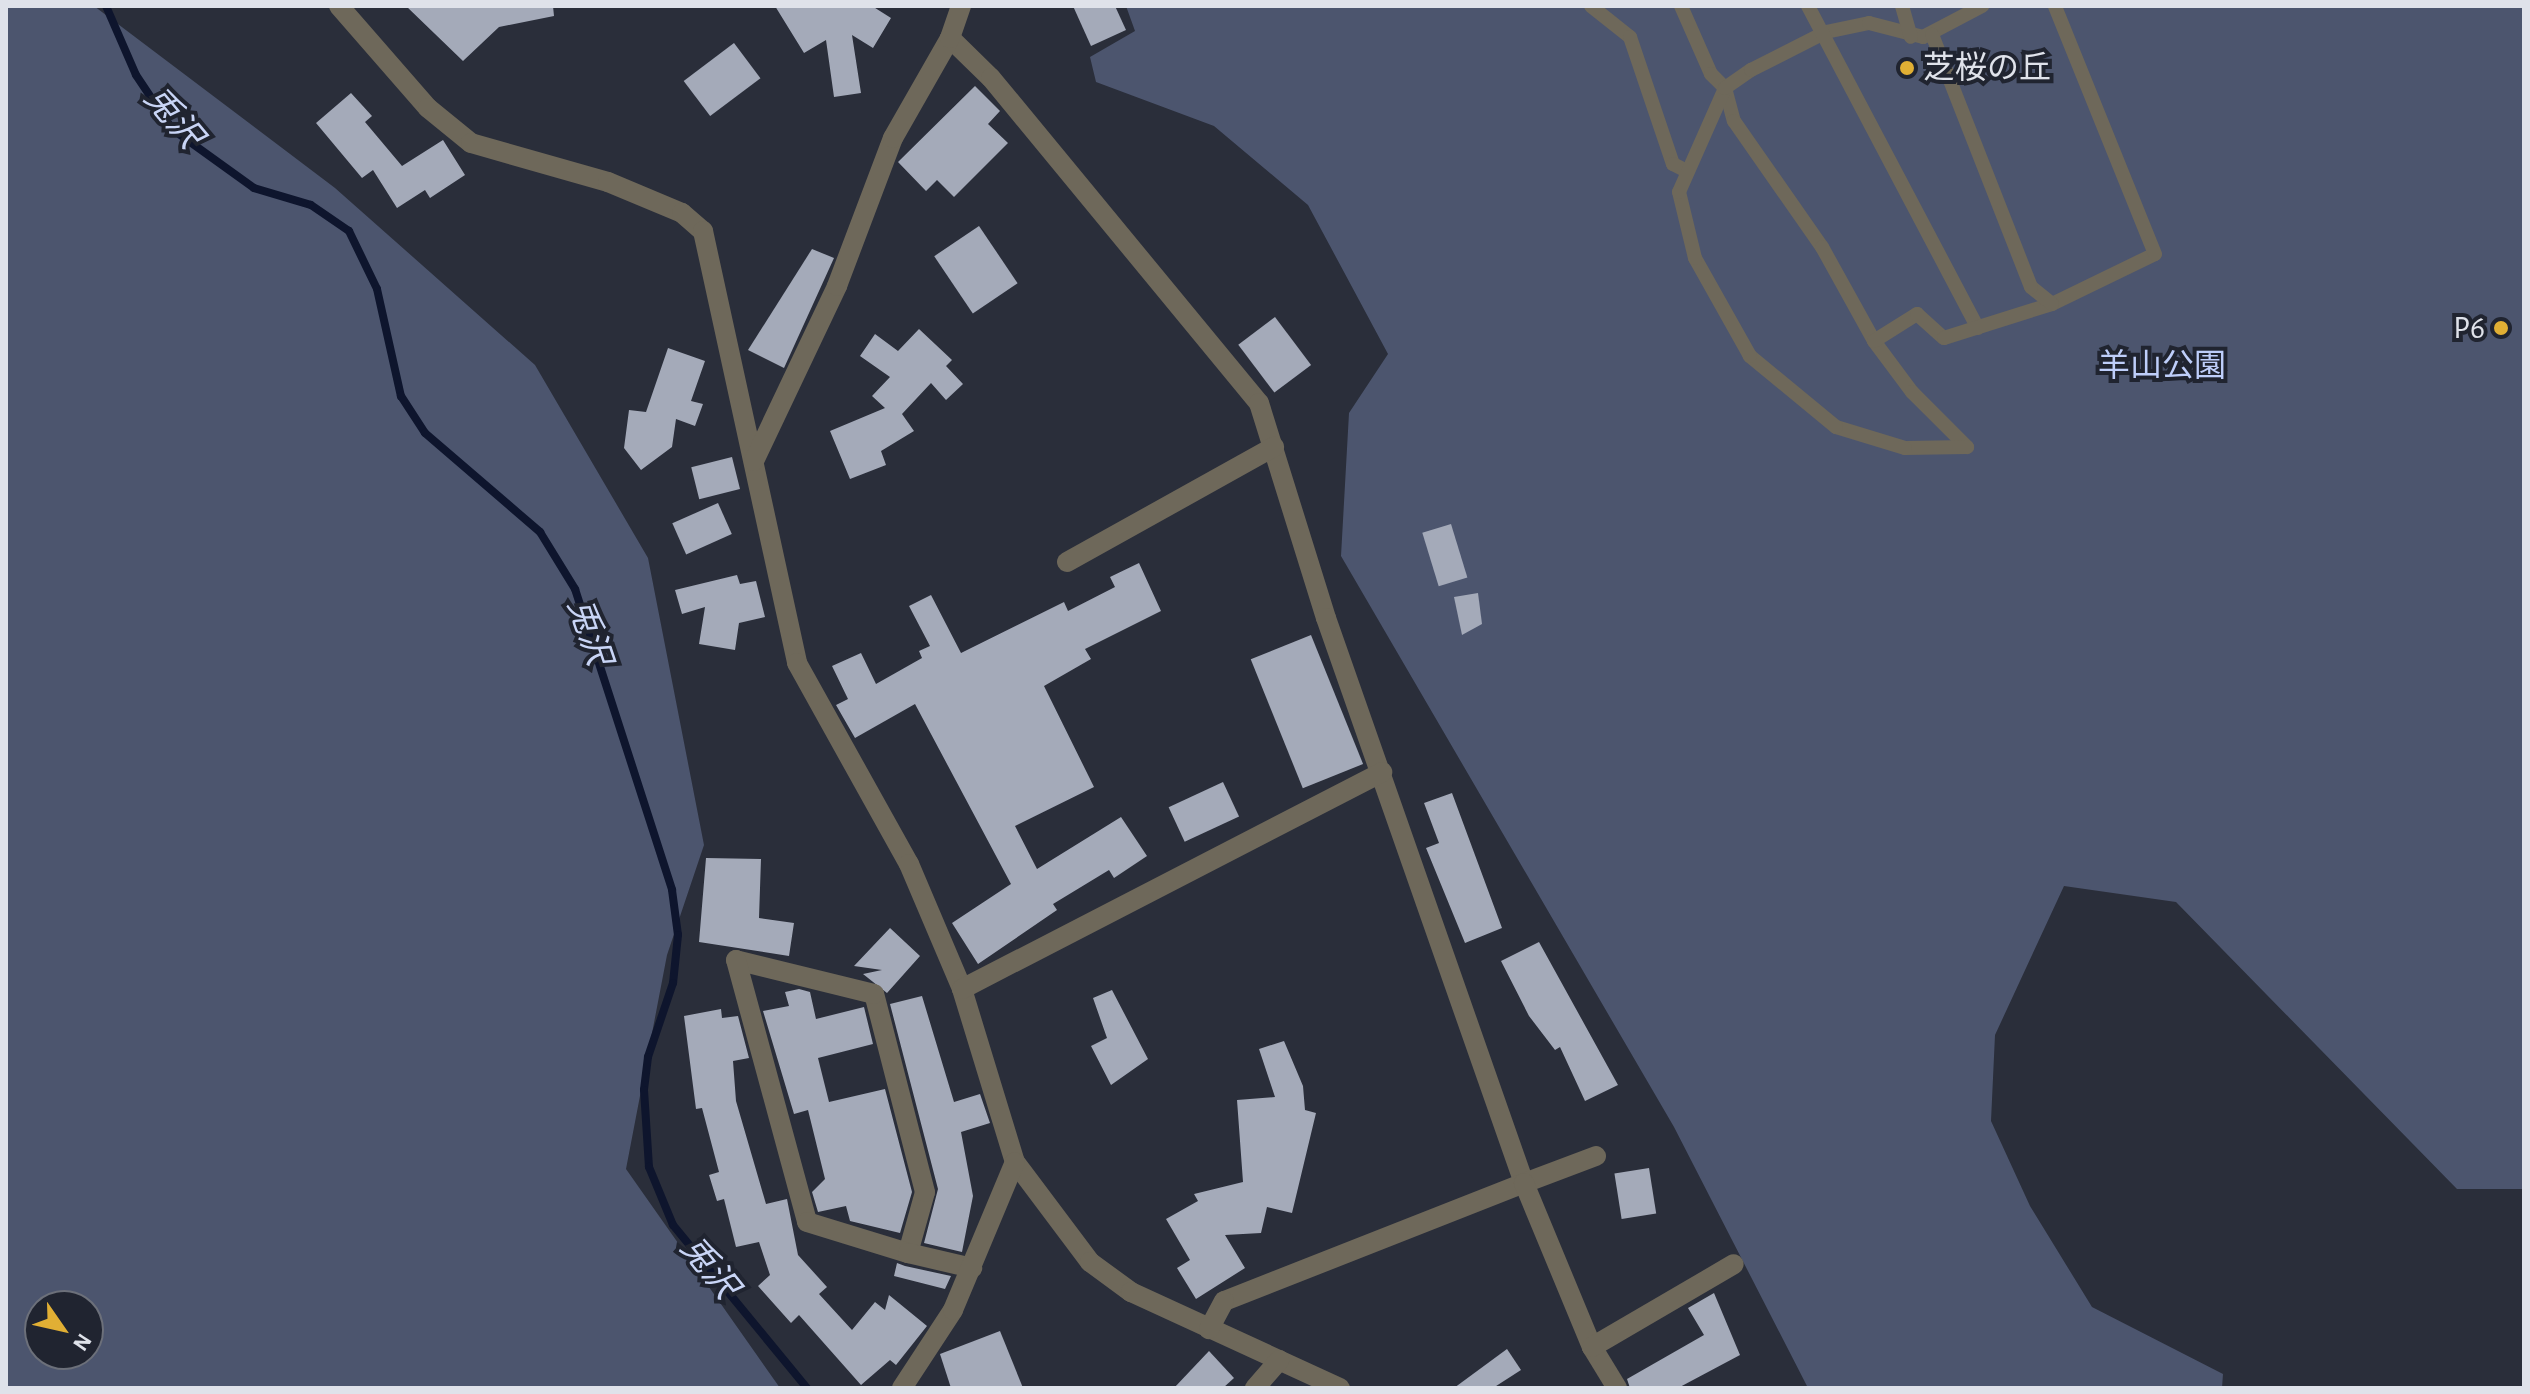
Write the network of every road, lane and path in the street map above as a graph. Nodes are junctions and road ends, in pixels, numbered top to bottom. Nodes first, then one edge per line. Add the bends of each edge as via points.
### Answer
1 (339, 6) edge
2 (961, 6) edge
3 (1591, 6) edge
4 (1681, 6) edge
5 (1808, 6) edge
6 (1902, 6) edge
7 (1982, 6) edge
8 (2055, 6) edge
9 (1826, 32) junction
10 (1932, 35) junction
11 (1911, 37) junction
12 (950, 38) junction
13 (1725, 88) junction
14 (1687, 171) junction
15 (2052, 304) junction
16 (1978, 328) junction
17 (1874, 341) junction
18 (1274, 447) junction
19 (754, 461) junction
20 (1067, 562) dead end
21 (1382, 772) junction
22 (962, 989) junction
23 (1596, 1156) dead end
24 (1015, 1162) junction
25 (1524, 1183) junction
26 (908, 1253) junction
27 (1734, 1264) dead end
28 (972, 1268) junction
29 (1209, 1329) junction
30 (1592, 1347) junction
31 (1279, 1360) junction
32 (902, 1388) edge
33 (1255, 1388) edge
34 (1340, 1388) edge
35 (1617, 1388) edge

1 - 19 street via 428,108 471,143 608,182 682,213 703,231
2 - 12 street
3 - 14 lane via 1630,37 1673,164
4 - 13 lane via 1711,74
5 - 9 lane
6 - 11 lane
7 - 10 lane
8 - 15 lane via 2155,254
9 - 11 lane via 1869,23
9 - 13 lane
9 - 16 lane
10 - 11 lane
10 - 15 lane via 2031,287
12 - 18 street via 1259,403
12 - 19 street via 893,138 837,286
13 - 14 lane
13 - 17 lane via 1734,121 1822,247
14 - 17 lane via 1679,192 1695,258 1750,356 1836,427 1905,448 1967,447 1912,392
15 - 16 lane
16 - 17 lane via 1944,338 1917,314
18 - 20 street
18 - 21 street
19 - 22 street via 797,663 909,864
21 - 22 street
21 - 25 street
22 - 24 street
23 - 25 street
24 - 28 street
24 - 29 street via 1090,1262 1131,1292
25 - 29 street via 1224,1301
25 - 30 street
26 - 26 street via 807,1222 736,960 874,994 925,1192
26 - 28 street
27 - 30 street
28 - 32 street via 953,1310
29 - 31 street
30 - 35 street
31 - 33 street
31 - 34 street

